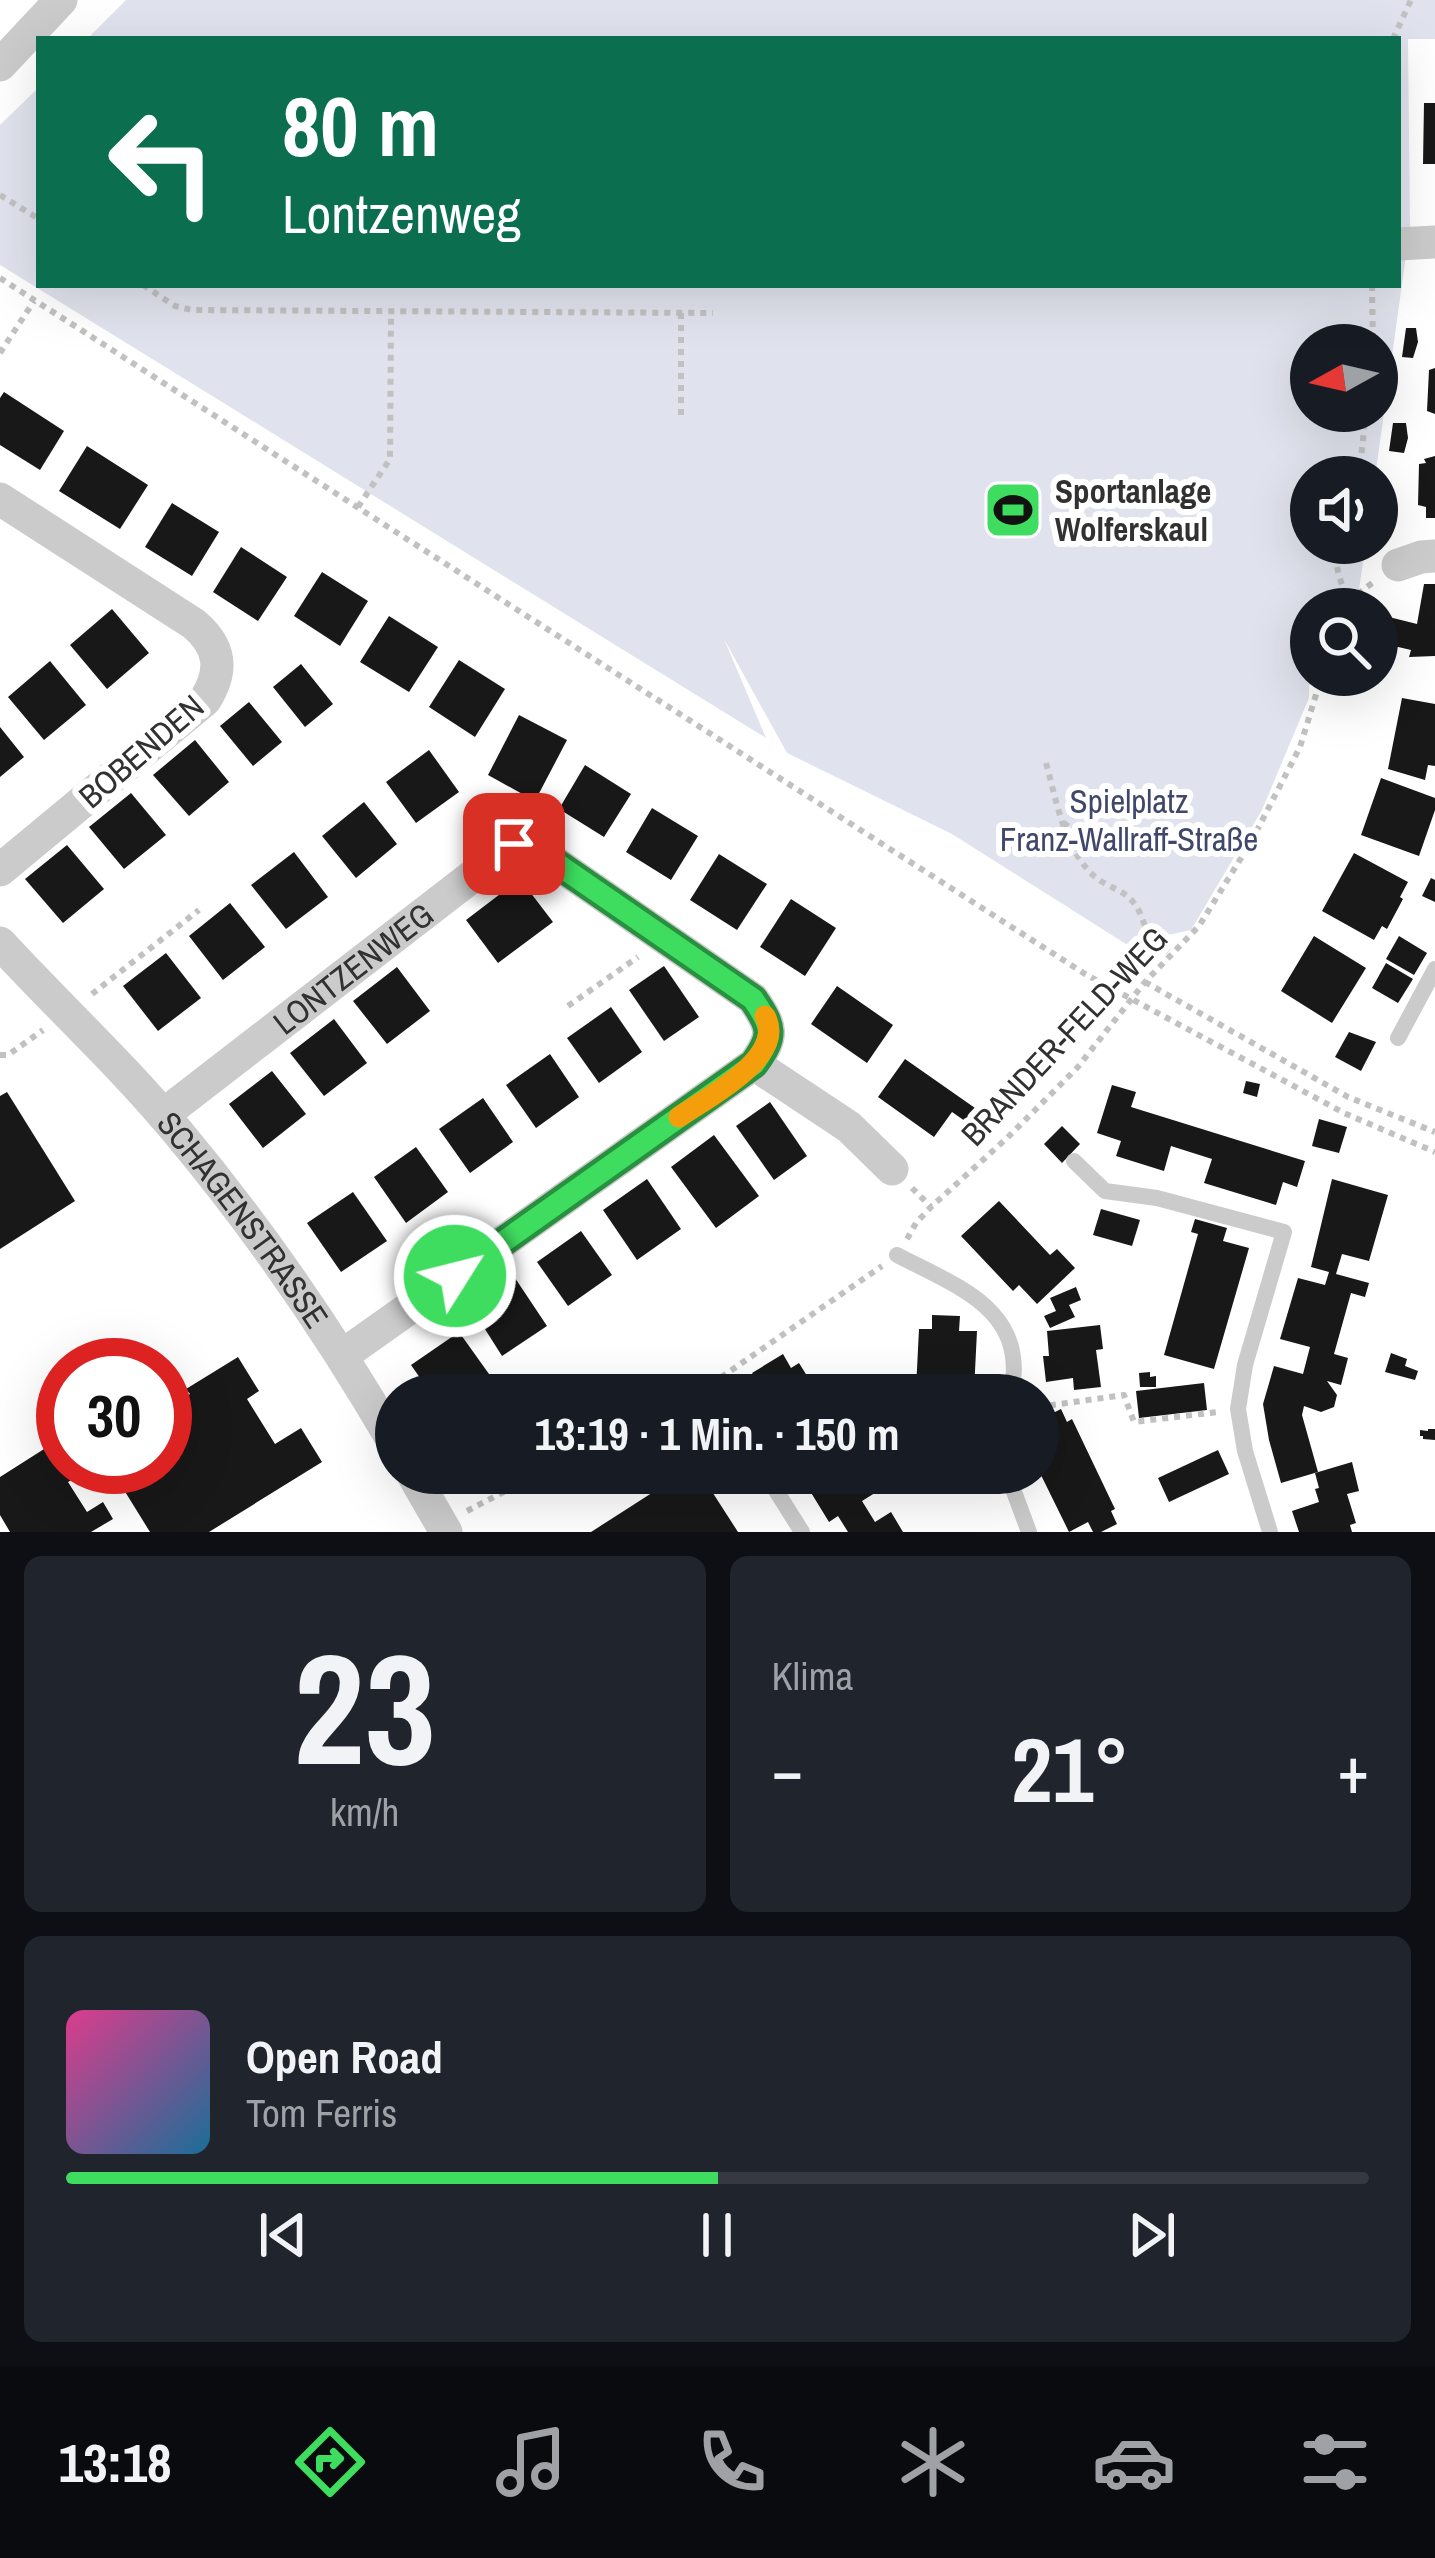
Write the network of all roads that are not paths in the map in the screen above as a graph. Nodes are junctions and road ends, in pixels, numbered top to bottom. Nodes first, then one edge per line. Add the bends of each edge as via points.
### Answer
1 (61, 0) edge
2 (0, 65) edge
3 (1435, 242) edge
4 (1401, 244) edge
5 (0, 499) edge
6 (1435, 556) edge
7 (1397, 565) dead end
8 (0, 870) edge
9 (0, 944) edge
10 (1435, 969) edge
11 (1398, 1038) dead end
12 (754, 1064) junction
13 (163, 1115) junction
14 (1074, 1161) dead end
15 (892, 1169) dead end
16 (897, 1255) road end
17 (343, 1355) junction
18 (1015, 1374) edge
19 (375, 1410) edge
20 (424, 1494) edge
21 (778, 1494) edge
22 (1014, 1494) edge
23 (444, 1528) edge
24 (802, 1532) edge
25 (1029, 1532) edge
26 (1270, 1532) edge

1 - 2 street
3 - 4 street
5 - 8 street, BOBENDEN via 194,624 215,649 218,670 206,700
6 - 7 street
9 - 13 street, SCHAGENSTRASSE
10 - 11 lane
12 - 13 street, LONTZENWEG via 770,1023 753,999 550,859 514,844
12 - 15 street via 849,1127
12 - 17 street
13 - 17 street, SCHAGENSTRASSE
14 - 26 lane via 1105,1191 1284,1232 1238,1409
16 - 18 lane via 999,1317 1013,1344
17 - 19 street, SCHAGENSTRASSE
20 - 23 street
21 - 24 lane
22 - 25 lane

